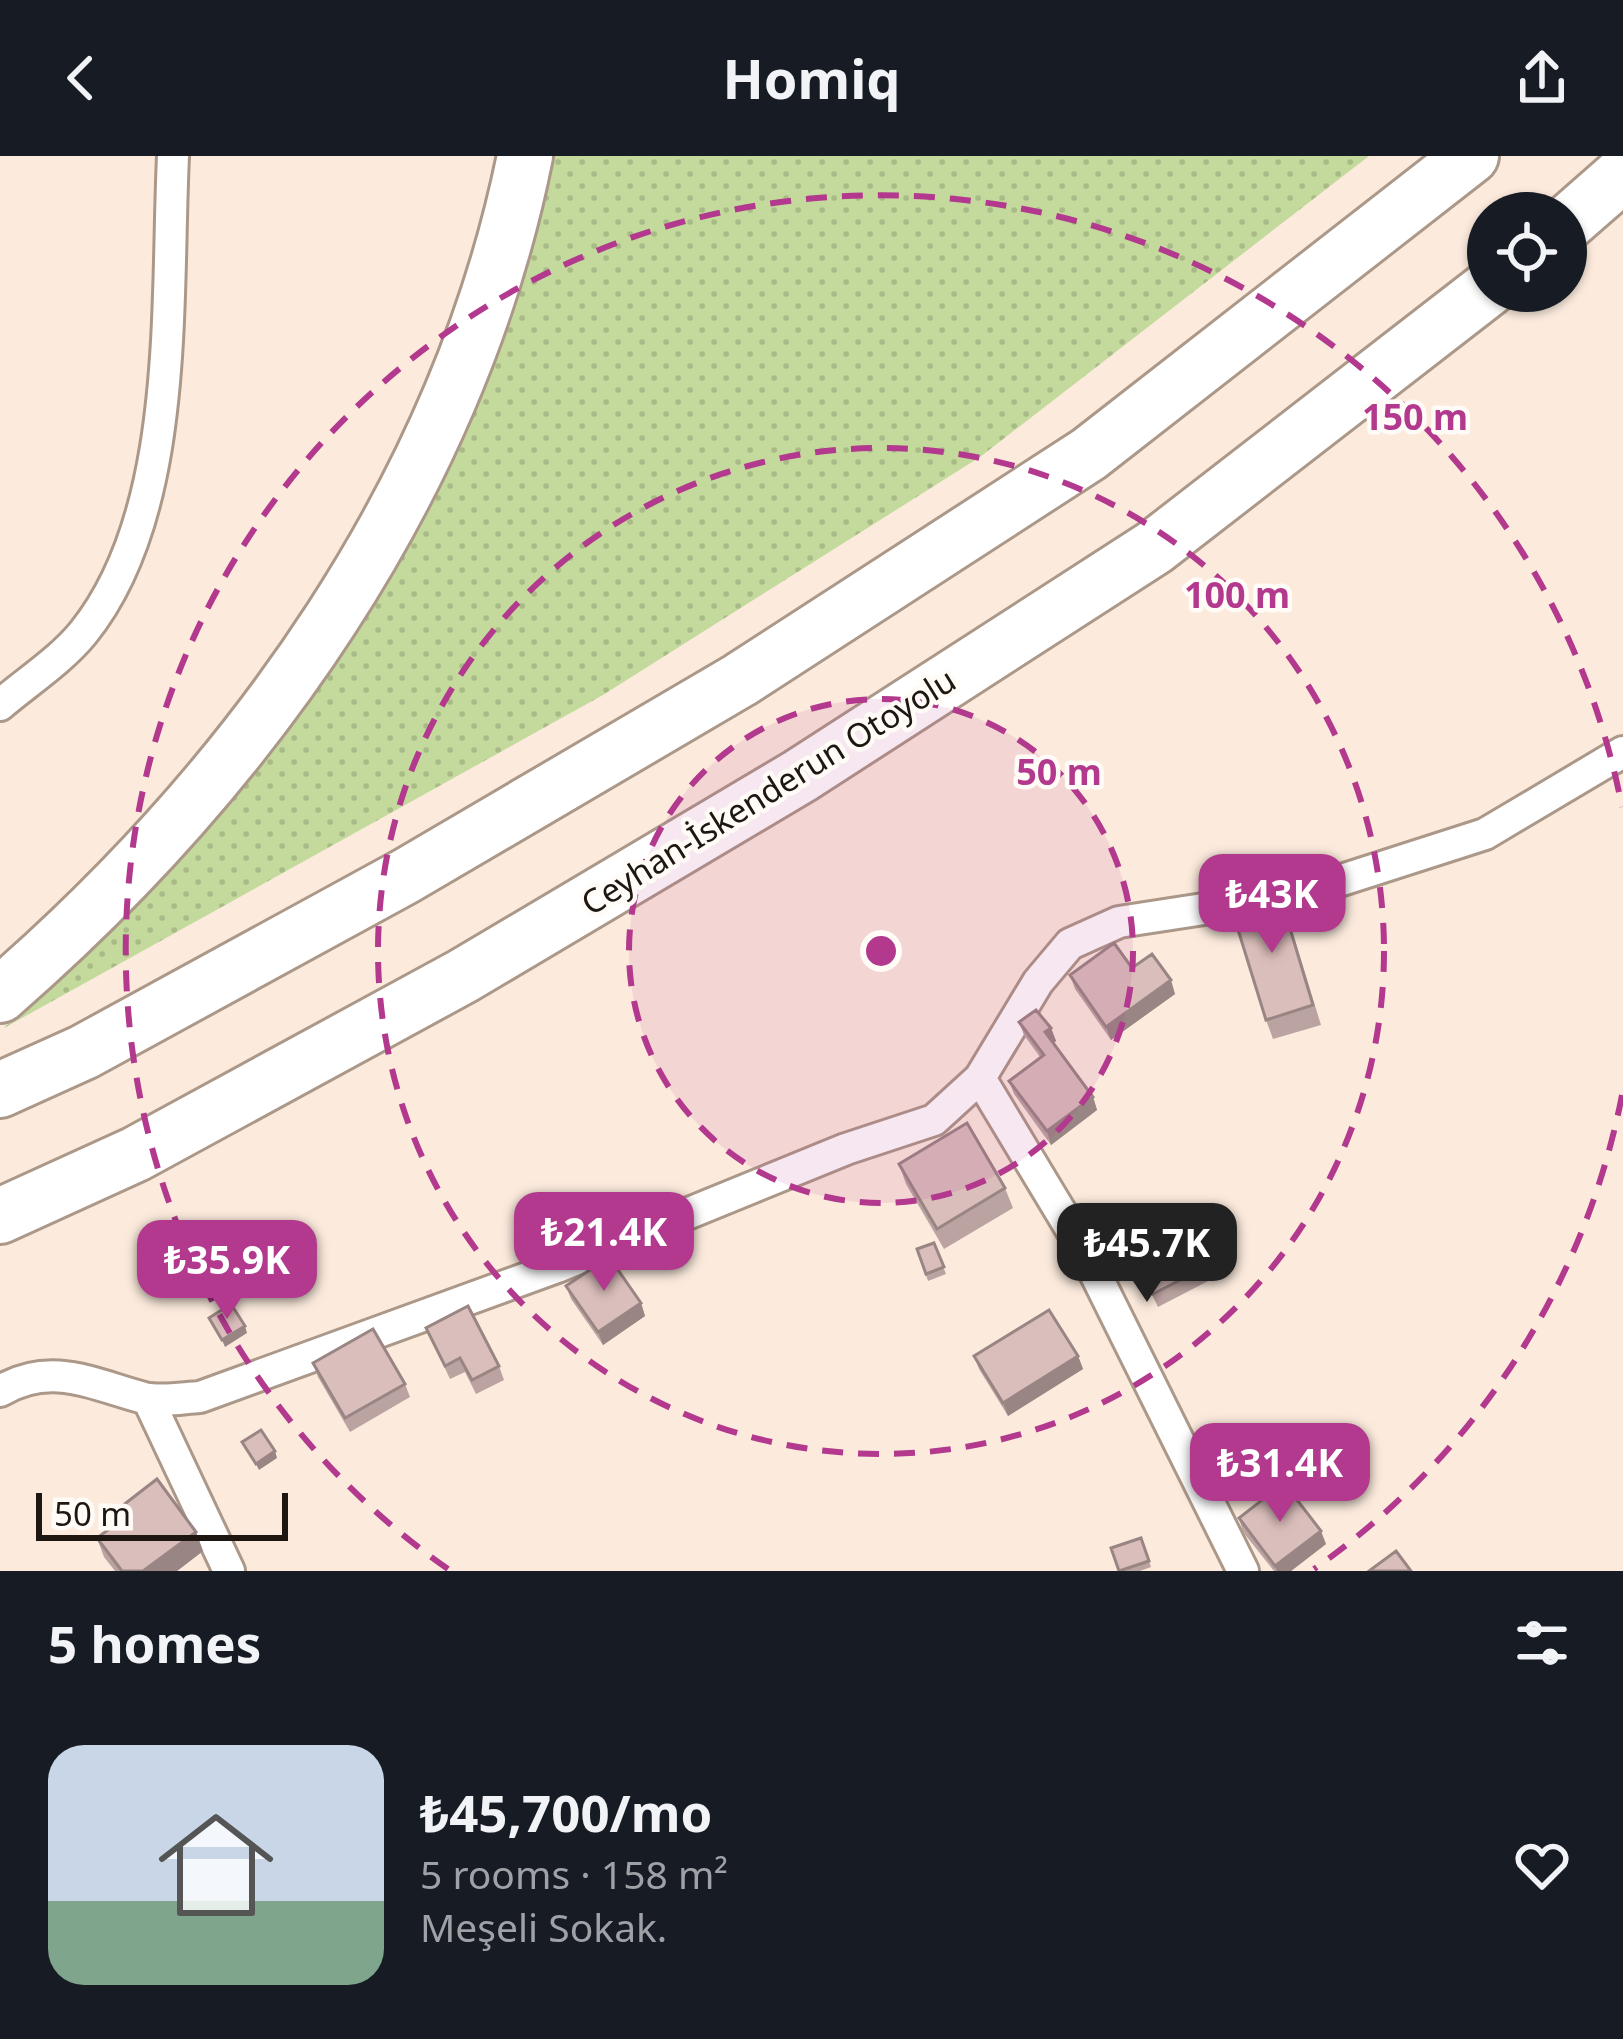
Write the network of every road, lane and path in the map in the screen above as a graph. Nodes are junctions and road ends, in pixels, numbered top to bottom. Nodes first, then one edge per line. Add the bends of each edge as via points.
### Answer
1 (173, 156) edge
2 (525, 156) edge
3 (1471, 156) edge
4 (1623, 174) edge
5 (1623, 201) edge
6 (1587, 206) edge
7 (1587, 229) edge
8 (1467, 306) edge
9 (1477, 312) edge
10 (1155, 547) junction
11 (0, 705) edge
12 (1623, 752) edge
13 (0, 995) edge
14 (980, 1078) junction
15 (0, 1090) edge
16 (0, 1216) edge
17 (0, 1391) edge
18 (148, 1400) junction
19 (230, 1571) edge
20 (1243, 1571) edge

1 - 11 street via 157,460 116,585 81,636
2 - 13 highway via 461,365 395,514 310,655 200,797 75,930
3 - 15 highway via 1089,454 740,680 406,877
4 - 6 highway
5 - 7 highway
8 - 10 highway, Ceyhan-İskenderun Otoyolu
9 - 10 highway
10 - 16 highway, Ceyhan-İskenderun Otoyolu via 800,776 463,976 136,1154
12 - 14 street via 1485,834 1295,895 1119,922 1070,944 1037,982
14 - 18 street via 934,1120 557,1267 200,1397
14 - 20 street via 1083,1249
17 - 18 street via 54,1373
18 - 19 street

